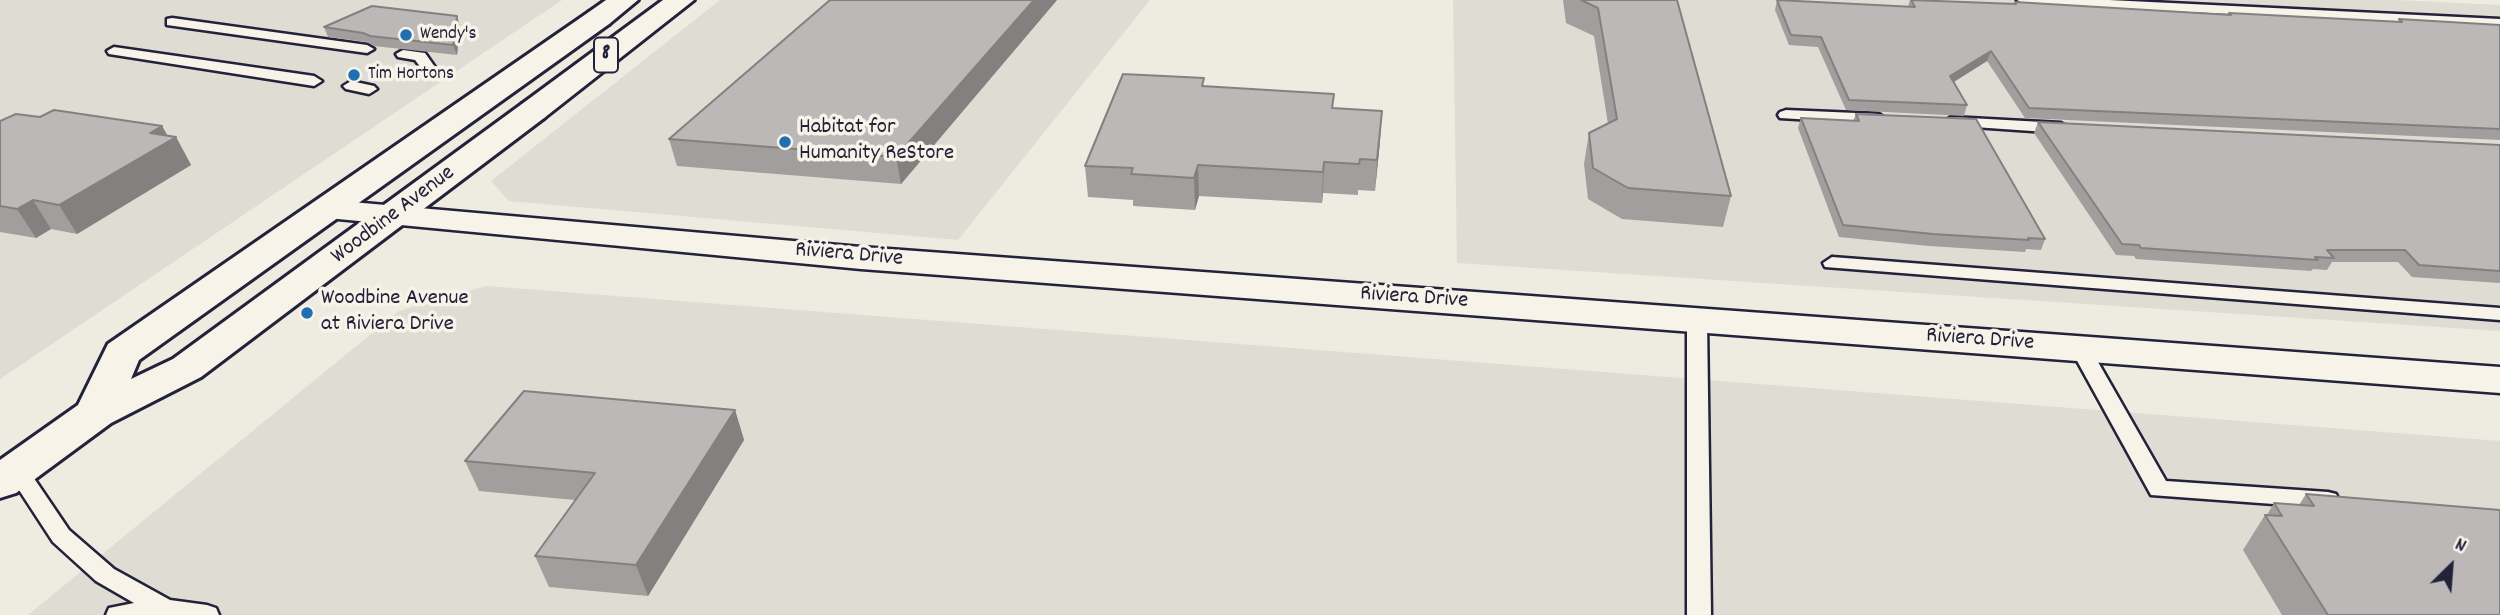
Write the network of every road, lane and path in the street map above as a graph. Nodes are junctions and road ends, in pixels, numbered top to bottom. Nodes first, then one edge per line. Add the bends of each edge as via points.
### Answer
1 (680, 0) edge
2 (2024, 0) edge
3 (612, 9) edge
4 (172, 22) dead end
5 (2500, 23) edge
6 (367, 49) dead end
7 (114, 51) dead end
8 (403, 54) dead end
9 (430, 70) dead end
10 (314, 81) dead end
11 (351, 86) dead end
12 (369, 89) dead end
13 (1786, 115) dead end
14 (1897, 120) edge
15 (1939, 122) edge
16 (2076, 128) edge
17 (329, 210) junction
18 (393, 217) junction
19 (1832, 263) dead end
20 (2500, 314) edge
21 (1697, 320) junction
22 (2080, 348) junction
23 (2500, 380) edge
24 (96, 412) junction
25 (9, 476) edge
26 (2347, 502) edge
27 (165, 609) junction
28 (118, 615) edge
29 (207, 615) edge
30 (1699, 615) edge

1 - 18 main road, Woodbine Avenue / 8
2 - 5 lane
3 - 17 main road, Woodbine Avenue / 8
4 - 6 lane
7 - 10 lane
8 - 9 lane via 420,56
11 - 12 lane
13 - 14 lane
15 - 16 lane
17 - 18 street, Riviera Drive
17 - 24 main road, Woodbine Avenue / 8 via 122,354
18 - 21 street, Riviera Drive via 861,258
18 - 24 main road, Woodbine Avenue / 8 via 187,368
19 - 20 lane
21 - 22 street, Riviera Drive
21 - 30 lane
22 - 23 street, Riviera Drive
22 - 26 lane via 2159,489
24 - 25 main road, Woodbine Avenue / 8
25 - 27 lane via 61,536 105,575
27 - 28 lane
27 - 29 lane

